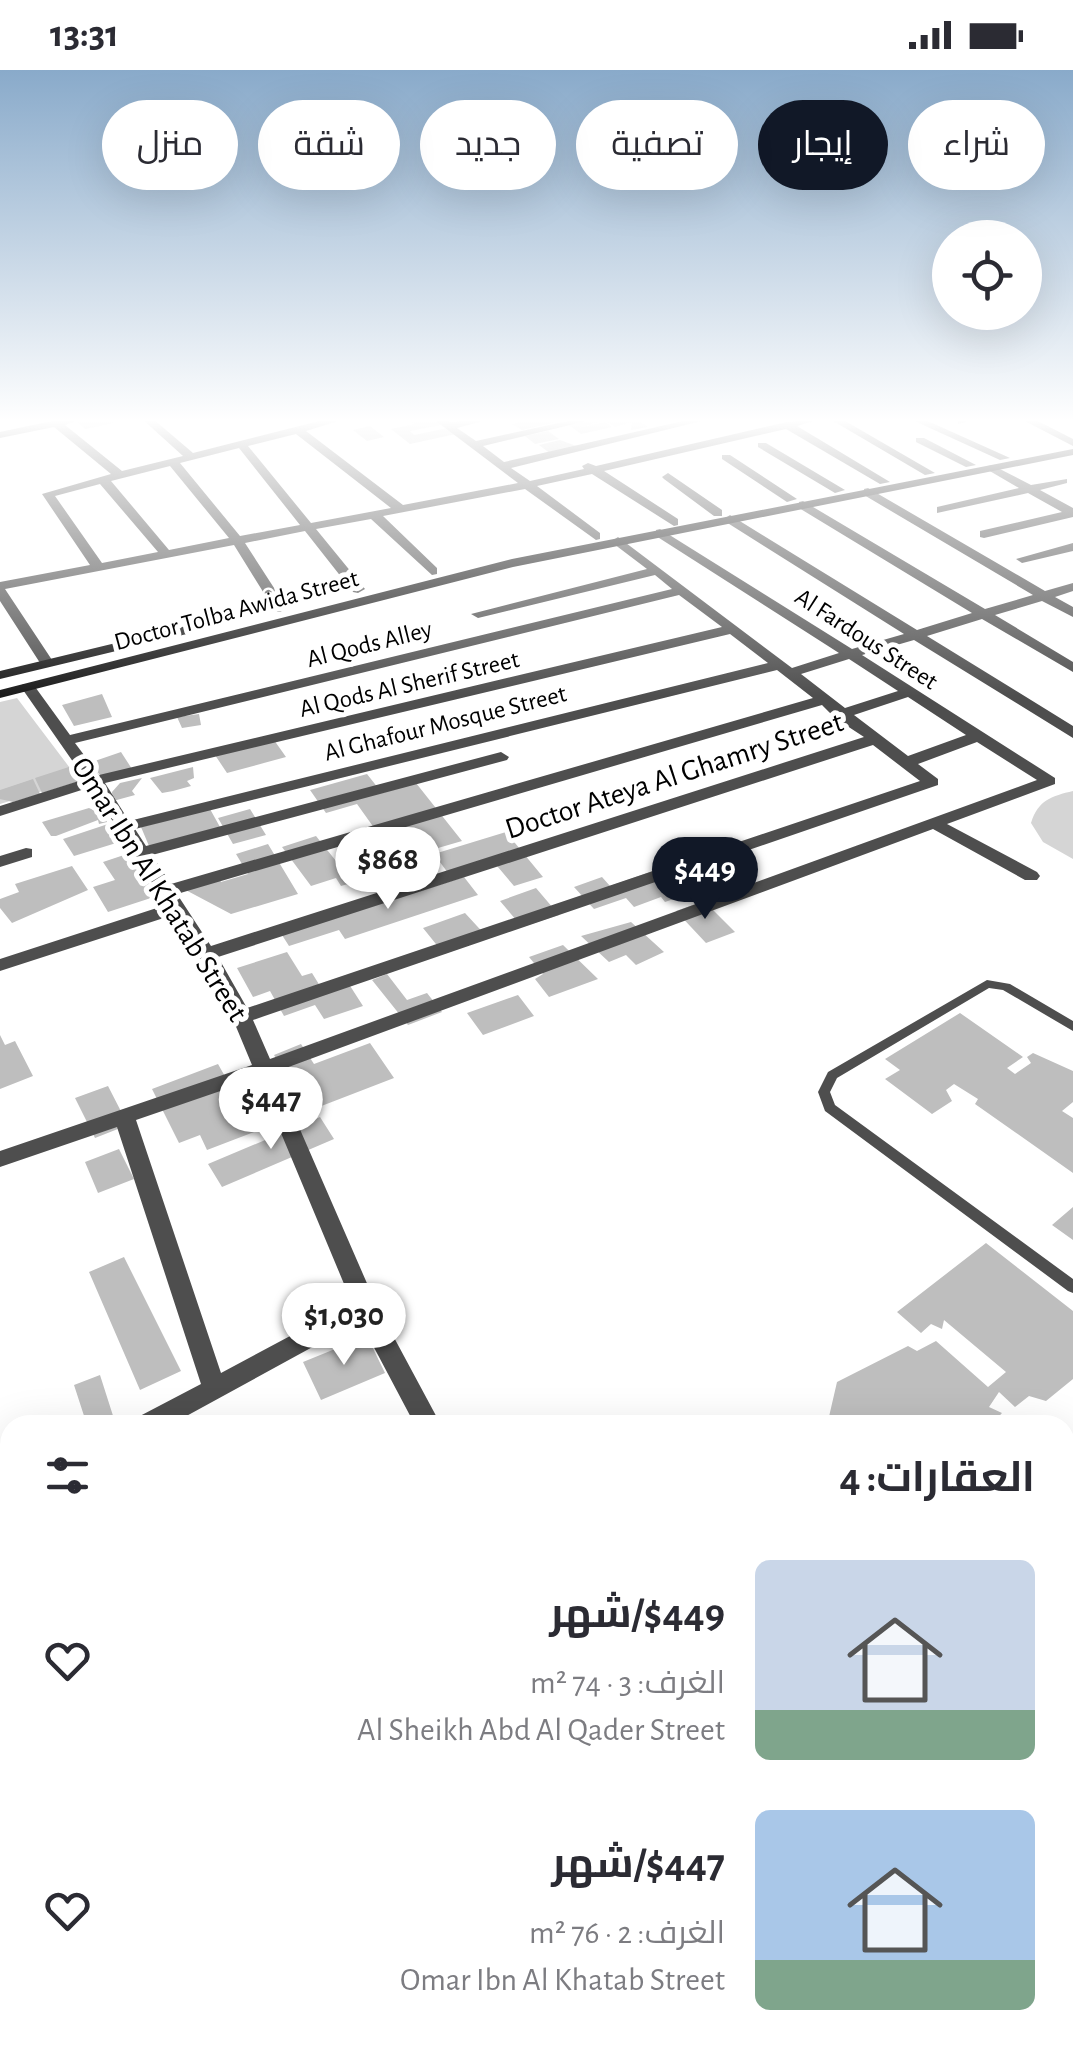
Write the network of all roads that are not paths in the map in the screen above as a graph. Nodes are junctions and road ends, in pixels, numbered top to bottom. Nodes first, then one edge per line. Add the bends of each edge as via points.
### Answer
1 (59, 511) edge
2 (129, 511) edge
3 (212, 511) edge
4 (295, 511) edge
5 (399, 511) edge
6 (562, 511) edge
7 (657, 511) edge
8 (716, 511) edge
9 (751, 511) edge
10 (811, 511) edge
11 (900, 511) edge
12 (1073, 513) edge
13 (376, 516) junction
14 (724, 516) junction
15 (674, 522) junction
16 (310, 529) junction
17 (660, 532) junction
18 (984, 534) dead end
19 (596, 536) junction
20 (618, 541) junction
21 (238, 542) junction
22 (1073, 547) edge
23 (168, 556) junction
24 (1022, 560) dead end
25 (669, 562) junction
26 (98, 568) junction
27 (432, 571) junction
28 (1073, 587) edge
29 (0, 589) edge
30 (358, 589) junction
31 (682, 590) junction
32 (1042, 595) junction
33 (280, 608) junction
34 (1073, 613) edge
35 (478, 614) dead end
36 (982, 614) junction
37 (732, 629) junction
38 (915, 634) junction
39 (850, 654) junction
40 (48, 663) junction
41 (1073, 668) edge
42 (783, 669) junction
43 (0, 675) edge
44 (28, 688) junction
45 (909, 692) junction
46 (0, 694) edge
47 (822, 700) junction
48 (840, 714) junction
49 (1073, 733) edge
50 (978, 736) junction
51 (67, 740) junction
52 (872, 740) junction
53 (501, 758) dead end
54 (905, 763) junction
55 (95, 781) junction
56 (0, 811) edge
57 (933, 823) junction
58 (123, 827) junction
59 (26, 853) dead end
60 (140, 853) junction
61 (0, 862) edge
62 (1032, 876) dead end
63 (170, 900) junction
64 (207, 954) junction
65 (0, 965) edge
66 (242, 1017) junction
67 (1073, 1027) edge
68 (263, 1069) junction
69 (124, 1116) junction
70 (0, 1159) edge
71 (1073, 1287) edge
72 (365, 1307) junction
73 (215, 1390) junction
74 (173, 1415) edge
75 (423, 1415) edge

1 - 26 street
2 - 23 street
3 - 21 street
4 - 16 street
5 - 13 street
6 - 19 street
7 - 15 street
8 - 14 street
9 - 14 street, Doctor Tolba Awida Street
10 - 36 street
11 - 32 street
12 - 18 street
13 - 16 street
13 - 27 street
14 - 15 street, Doctor Tolba Awida Street
14 - 17 street, Doctor Tolba Awida Street
14 - 38 street
15 - 19 street, Doctor Tolba Awida Street
16 - 21 street
16 - 30 street
17 - 20 street, Doctor Tolba Awida Street
17 - 25 street, Al Fardous Street
19 - 27 street, Doctor Tolba Awida Street
20 - 25 street
20 - 44 street, Doctor Tolba Awida Street via 308,612
21 - 23 street
21 - 33 street
22 - 24 street
23 - 26 street
25 - 31 street
25 - 35 street
25 - 39 street, Al Fardous Street
26 - 29 street
27 - 30 street, Doctor Tolba Awida Street
28 - 32 street, Al Ghafour Mosque Street
29 - 40 street
30 - 33 street, Doctor Tolba Awida Street
31 - 37 street
31 - 51 street, Al Qods Alley
32 - 34 street
32 - 36 street, Al Ghafour Mosque Street
33 - 40 street, Doctor Tolba Awida Street
36 - 38 street, Al Ghafour Mosque Street
36 - 41 street
37 - 42 street
37 - 55 street, Al Qods Al Sherif Street
38 - 39 street, Al Ghafour Mosque Street
38 - 49 street
39 - 42 street, Al Ghafour Mosque Street
39 - 45 street, Al Fardous Street
40 - 43 street, Doctor Tolba Awida Street
42 - 47 street
42 - 58 street, Al Ghafour Mosque Street
44 - 46 street, Doctor Tolba Awida Street
44 - 51 street, Omar Ibn Al Khatab Street
45 - 48 street
45 - 50 street, Al Fardous Street
47 - 48 street
47 - 63 street
48 - 52 street
50 - 54 street
50 - 57 street, Al Fardous Street via 1049,781
51 - 55 street, Omar Ibn Al Khatab Street
52 - 54 street
52 - 64 street, Doctor Ateya Al Ghamry Street
53 - 60 street
54 - 66 street via 932,782
55 - 56 street, Al Qods Al Sherif Street
55 - 58 street, Omar Ibn Al Khatab Street
57 - 62 street
57 - 68 street
58 - 60 street, Omar Ibn Al Khatab Street
59 - 61 street
60 - 63 street, Omar Ibn Al Khatab Street
63 - 64 street, Omar Ibn Al Khatab Street
63 - 65 street
64 - 66 street, Omar Ibn Al Khatab Street
66 - 68 street, Omar Ibn Al Khatab Street
67 - 71 lane via 1006,987 986,984 832,1075 824,1092 830,1108
68 - 69 street
68 - 72 street, Omar Ibn Al Khatab Street
69 - 70 street
69 - 73 street
72 - 73 street
72 - 75 street, Omar Ibn Al Khatab Street
73 - 74 street

